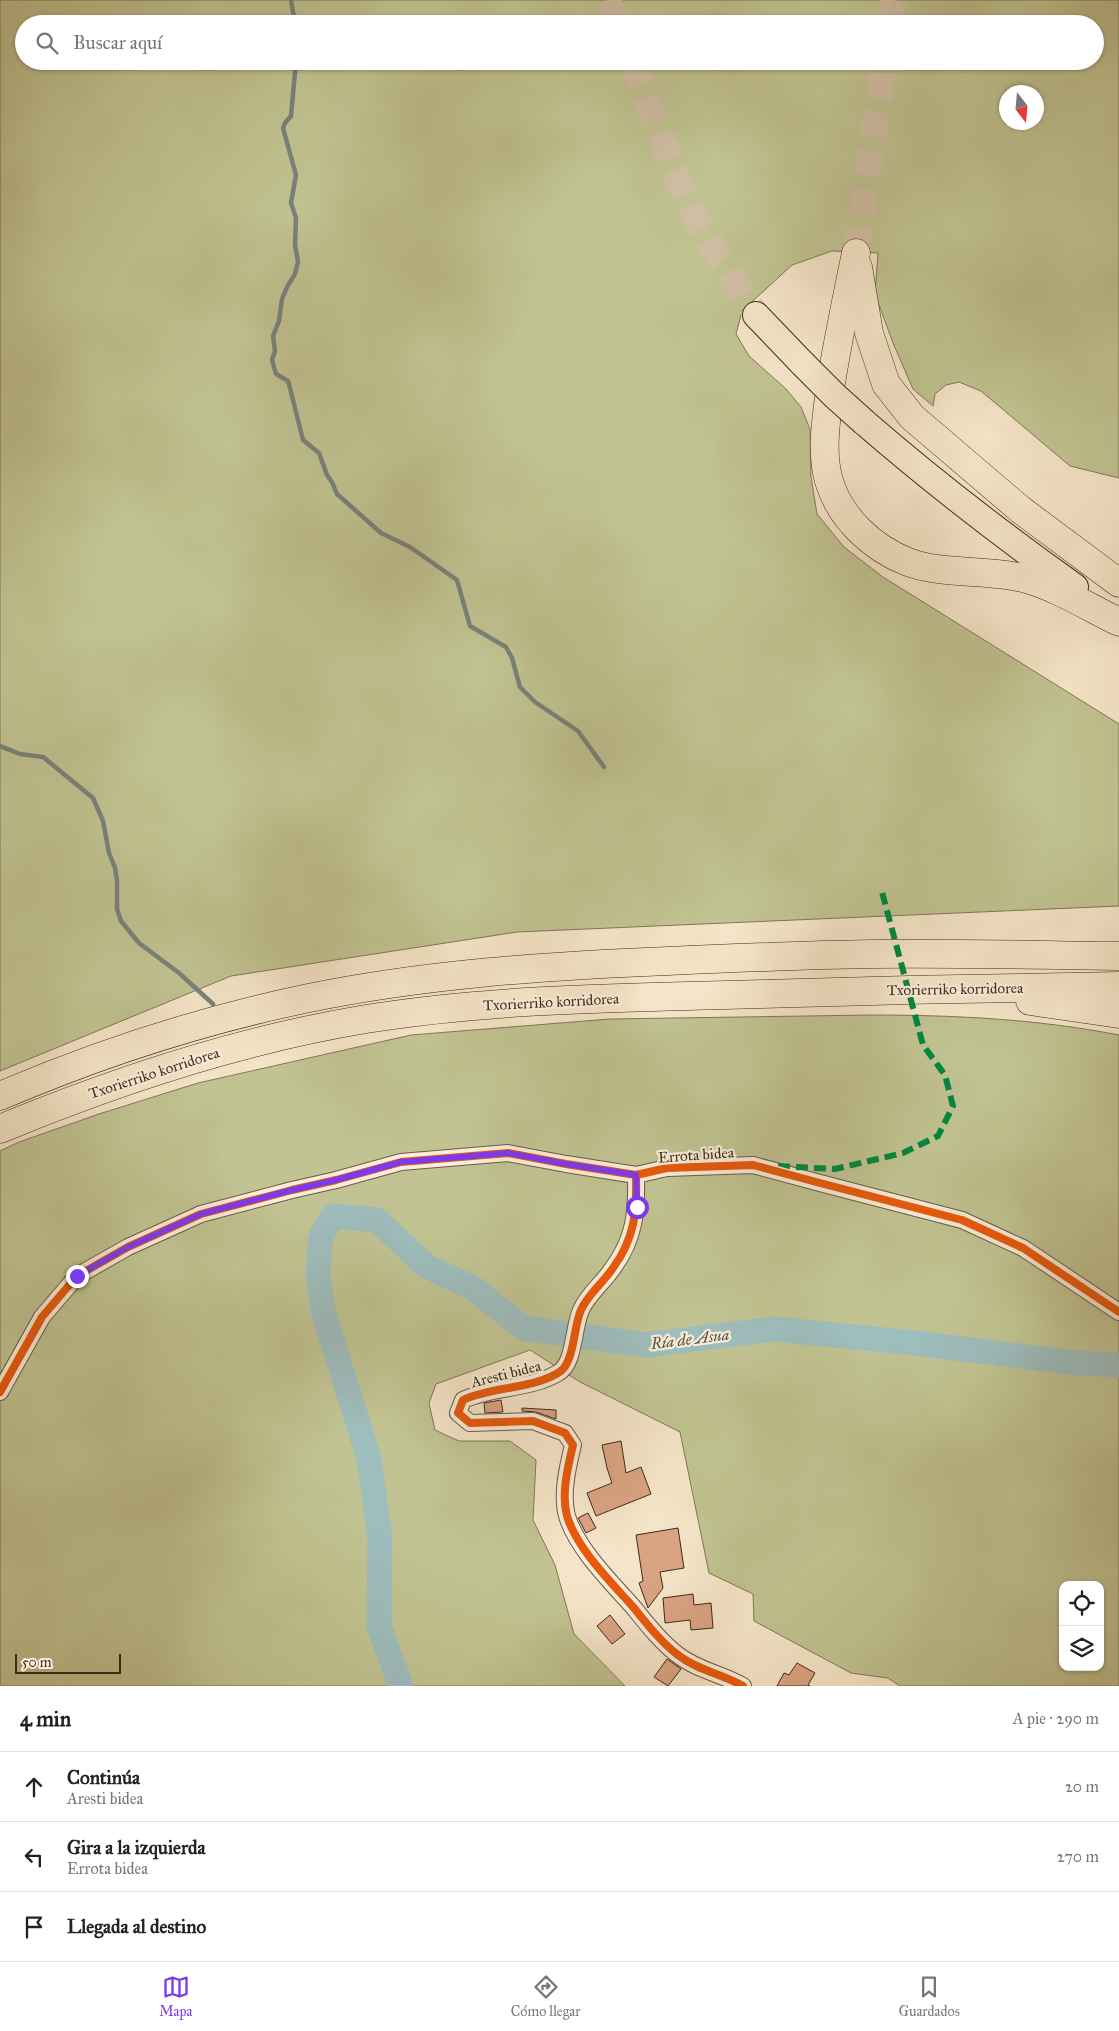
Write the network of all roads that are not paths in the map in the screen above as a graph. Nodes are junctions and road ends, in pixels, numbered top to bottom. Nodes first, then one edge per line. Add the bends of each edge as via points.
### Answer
1 (756, 315) tunnel mouth
2 (1119, 583) edge
3 (1075, 587) junction
4 (1119, 604) edge
5 (1119, 615) edge
6 (1119, 622) edge
7 (1119, 938) edge
8 (944, 954) junction
9 (1119, 956) edge
10 (1119, 986) edge
11 (980, 988) junction
12 (1119, 1014) edge
13 (0, 1096) edge
14 (0, 1130) edge
15 (636, 1175) junction
16 (1119, 1312) edge
17 (0, 1392) edge
18 (743, 1686) edge

1 - 3 highway, bridge via 864,422 999,532
2 - 6 highway via 1021,510 912,417 886,384 869,333 856,253 838,333 826,418 825,462 836,498 854,527 879,547 908,562 1022,578 1051,588
3 - 4 highway
3 - 5 highway
7 - 8 highway via 1061,939
8 - 9 highway, Txorierriko korridorea
8 - 13 highway, Txorierriko korridorea via 805,955 580,965 412,981 305,999 194,1027 80,1063
10 - 11 highway, Txorierriko korridorea
11 - 12 highway via 1013,998
11 - 14 highway, Txorierriko korridorea via 548,999 417,1012 311,1029 202,1056 91,1092
15 - 16 street, Errota bidea via 667,1168 753,1165 962,1220 1023,1248
15 - 17 street, Errota bidea via 508,1153 401,1162 201,1214 128,1247 77,1276 42,1317
15 - 18 street, Aresti bidea via 637,1207 630,1237 614,1268 581,1310 570,1357 560,1372 539,1382 477,1393 464,1400 458,1413 470,1423 533,1421 565,1433 573,1445 565,1496 567,1516 578,1540 650,1627 678,1654 698,1667

